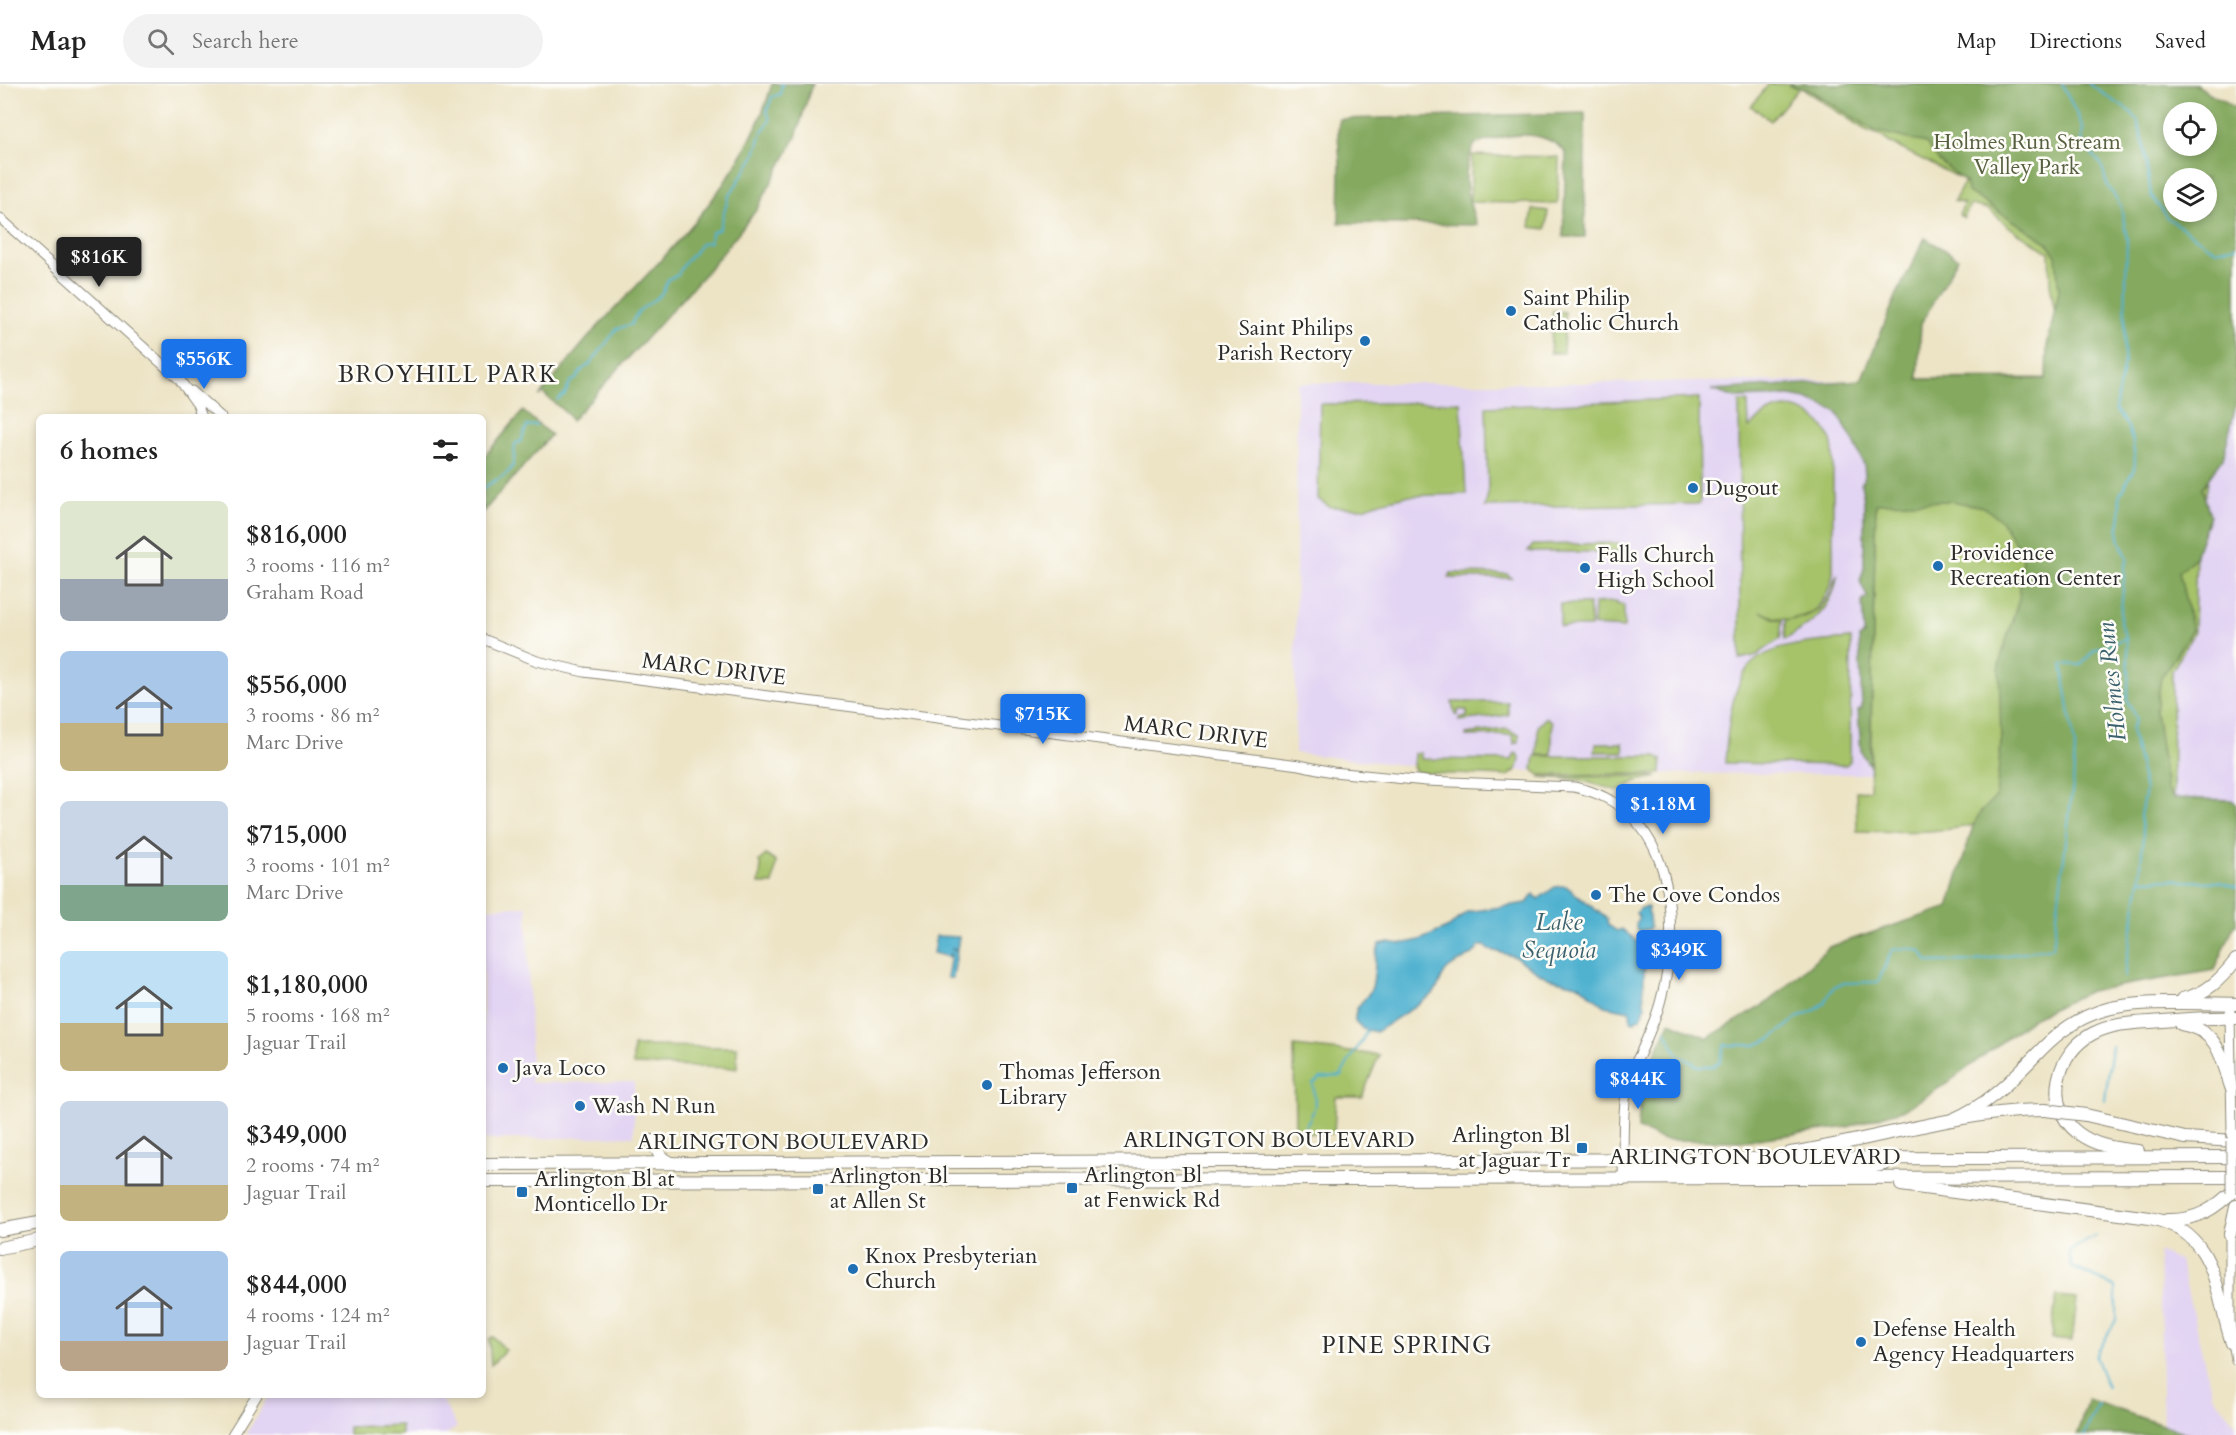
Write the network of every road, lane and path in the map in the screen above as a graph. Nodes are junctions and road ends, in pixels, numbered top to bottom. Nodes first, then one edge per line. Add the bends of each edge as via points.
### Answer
1 (0, 218) edge
2 (179, 379) junction
3 (201, 414) edge
4 (218, 414) edge
5 (486, 640) edge
6 (2236, 960) edge
7 (2157, 1003) junction
8 (2233, 1004) edge
9 (2233, 1018) edge
10 (2165, 1021) junction
11 (2232, 1087) junction
12 (1952, 1120) junction
13 (2234, 1137) edge
14 (2236, 1151) edge
15 (2220, 1157) junction
16 (2236, 1157) edge
17 (1623, 1159) junction
18 (1730, 1159) junction
19 (1907, 1159) junction
20 (636, 1163) junction
21 (671, 1163) junction
22 (486, 1164) edge
23 (2236, 1177) edge
24 (1843, 1178) junction
25 (1623, 1179) junction
26 (486, 1181) edge
27 (2233, 1190) edge
28 (2236, 1206) edge
29 (2160, 1220) junction
30 (36, 1223) edge
31 (0, 1230) edge
32 (2230, 1234) junction
33 (36, 1241) edge
34 (0, 1248) edge
35 (2232, 1343) junction
36 (2236, 1360) edge
37 (255, 1398) edge
38 (232, 1435) edge

1 - 2 street
2 - 3 street
2 - 4 street
5 - 17 street, MARC DRIVE via 537,661 584,672 1333,772 1426,781 1574,787 1599,793 1620,804 1645,830 1667,890 1670,931 1660,1004 1628,1084
6 - 7 highway via 2213,986 2196,996
7 - 8 highway
7 - 12 highway via 2123,1004 2089,1014 2049,1042 1986,1102
8 - 9 street
9 - 10 highway
9 - 11 street
10 - 11 highway via 2190,1025 2207,1033 2220,1053
10 - 15 highway via 2119,1024 2092,1034 2063,1063 2057,1083 2059,1104 2077,1132 2113,1148 2190,1151
11 - 13 street
12 - 13 highway, bridge via 2045,1110 2086,1115 2185,1138
12 - 18 highway via 1836,1145
13 - 14 main road, bridge
13 - 27 street, bridge
15 - 16 highway, ARLINGTON BOULEVARD
15 - 19 highway, ARLINGTON BOULEVARD
17 - 18 highway, ARLINGTON BOULEVARD
17 - 21 highway, ARLINGTON BOULEVARD
17 - 25 street
18 - 19 highway, ARLINGTON BOULEVARD
19 - 25 highway via 1866,1168 1633,1169
20 - 21 highway, ARLINGTON BOULEVARD
20 - 21 highway via 647,1153 652,1141 661,1157
20 - 22 highway, ARLINGTON BOULEVARD
23 - 24 highway, ARLINGTON BOULEVARD
24 - 25 highway, ARLINGTON BOULEVARD
24 - 29 highway
25 - 26 highway, ARLINGTON BOULEVARD
27 - 29 highway via 2201,1216
27 - 32 street
28 - 32 highway
29 - 35 highway via 2183,1230 2205,1254
30 - 31 highway
32 - 35 street
33 - 34 highway
35 - 36 street
37 - 38 street

